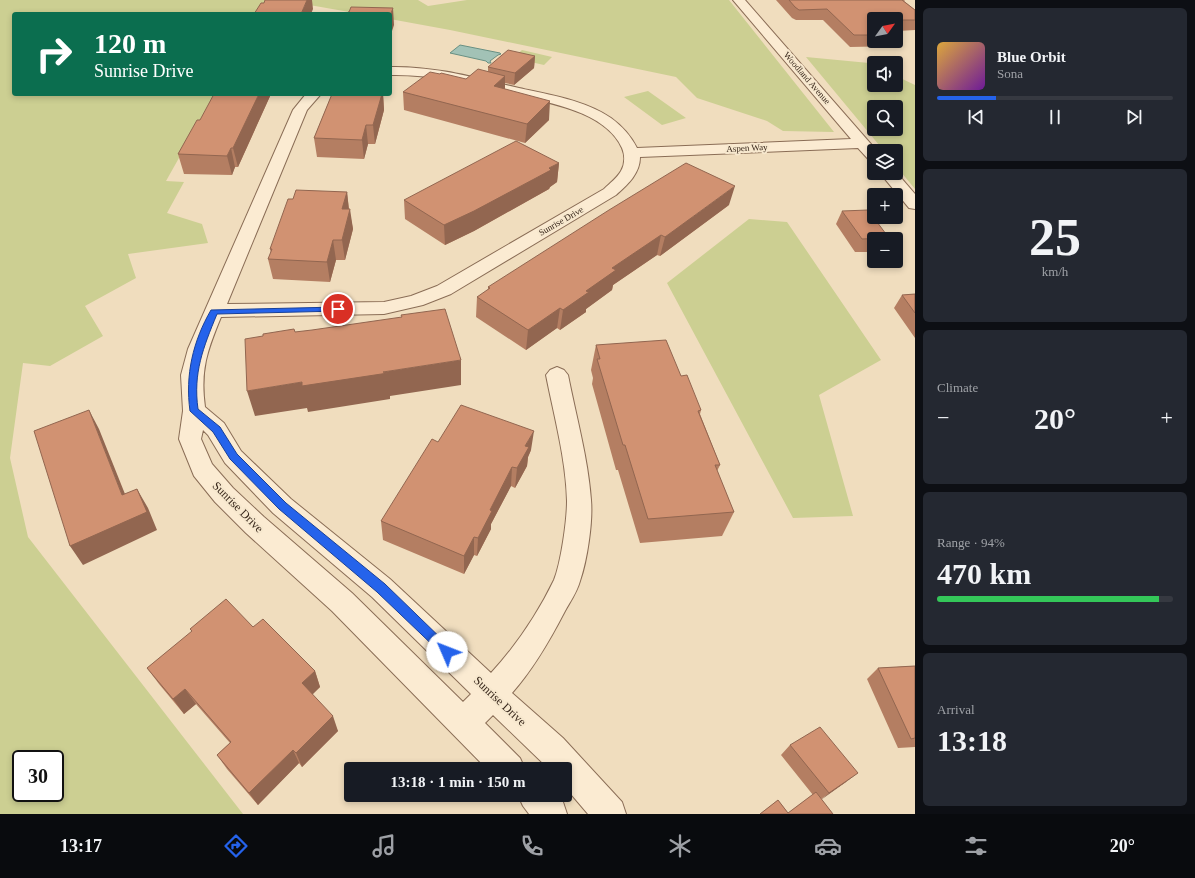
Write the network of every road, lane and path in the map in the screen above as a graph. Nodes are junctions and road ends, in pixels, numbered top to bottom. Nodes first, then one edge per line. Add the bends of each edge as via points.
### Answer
1 (739, 0) edge
2 (392, 71) edge
3 (312, 96) edge
4 (862, 143) junction
5 (867, 149) edge
6 (632, 153) junction
7 (894, 180) edge
8 (915, 204) edge
9 (214, 312) junction
10 (557, 375) dead end
11 (194, 411) junction
12 (282, 506) junction
13 (255, 525) junction
14 (492, 694) junction
15 (465, 723) junction
16 (502, 762) edge
17 (540, 802) edge
18 (551, 814) edge
19 (610, 814) edge

1 - 4 street, Woodland Avenue
2 - 6 street via 440,73 578,108 615,128
3 - 9 street, Sunrise Drive via 300,110
4 - 5 street, Woodland Avenue
4 - 6 street, Aspen Way
6 - 9 street, Sunrise Drive via 629,173 610,192 444,290 416,301 384,308
7 - 8 street
9 - 11 street, Sunrise Drive via 198,349 192,375
10 - 14 street via 575,464 579,502 576,540 567,581 542,627 517,666
11 - 12 street, Sunrise Drive via 216,429 233,457
11 - 13 street, Sunrise Drive via 190,440 202,469
12 - 13 street
12 - 14 street, Sunrise Drive via 381,588
13 - 15 street, Sunrise Drive via 342,602
14 - 15 street
14 - 19 street, Sunrise Drive via 552,749
15 - 16 street, Sunrise Drive
17 - 18 street

